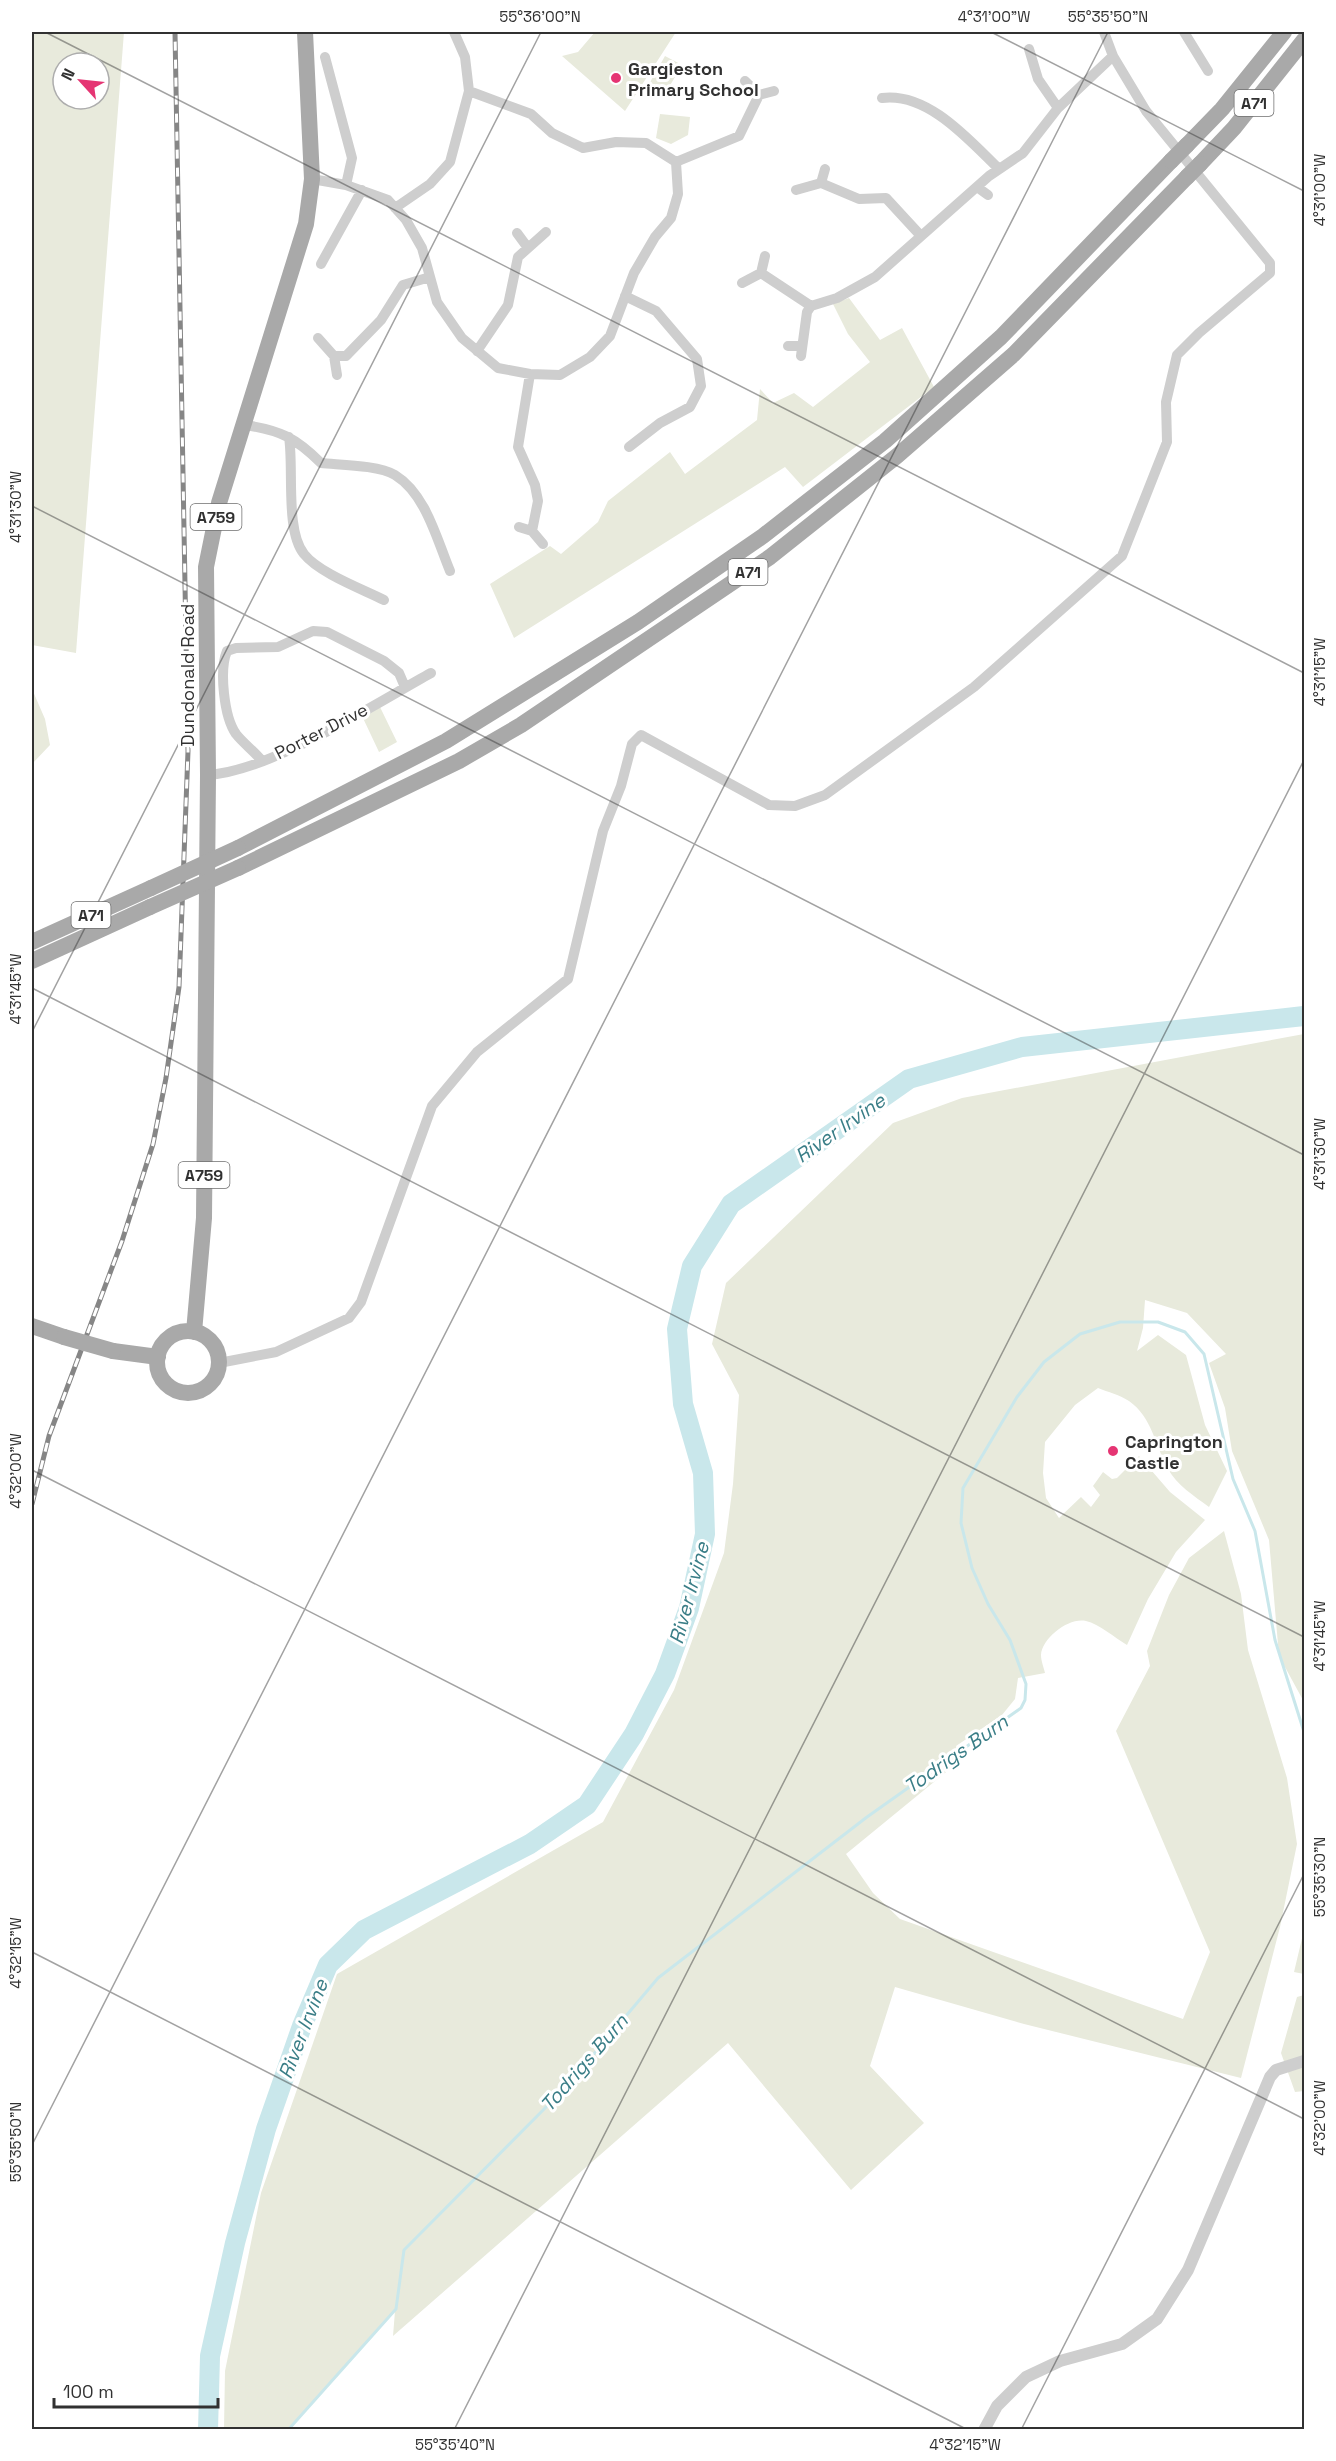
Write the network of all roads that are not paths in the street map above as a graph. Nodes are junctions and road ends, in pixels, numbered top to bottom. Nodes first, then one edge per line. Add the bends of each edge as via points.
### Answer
1 (305, 32) edge
2 (454, 32) edge
3 (1104, 32) edge
4 (1184, 32) edge
5 (1284, 32) edge
6 (1305, 39) edge
7 (1029, 49) dead end
8 (1113, 56) junction
9 (325, 57) dead end
10 (1208, 71) dead end
11 (745, 81) dead end
12 (469, 91) junction
13 (774, 91) dead end
14 (759, 95) junction
15 (882, 98) dead end
16 (1058, 108) junction
17 (676, 162) junction
18 (825, 169) dead end
19 (999, 169) junction
20 (312, 179) junction
21 (821, 183) junction
22 (346, 185) junction
23 (977, 187) junction
24 (362, 190) junction
25 (796, 190) dead end
26 (988, 195) dead end
27 (395, 208) junction
28 (546, 232) dead end
29 (517, 233) dead end
30 (921, 236) junction
31 (528, 248) junction
32 (765, 256) dead end
33 (321, 264) dead end
34 (761, 273) junction
35 (430, 278) junction
36 (742, 283) dead end
37 (626, 296) junction
38 (811, 306) junction
39 (318, 338) dead end
40 (788, 346) dead end
41 (477, 351) junction
42 (334, 356) junction
43 (530, 374) junction
44 (337, 375) dead end
45 (245, 425) junction
46 (289, 437) junction
47 (629, 447) dead end
48 (519, 527) dead end
49 (532, 531) junction
50 (543, 544) dead end
51 (450, 572) dead end
52 (384, 600) dead end
53 (431, 673) dead end
54 (405, 687) junction
55 (262, 761) junction
56 (207, 776) junction
57 (32, 942) edge
58 (32, 961) edge
59 (32, 1326) edge
60 (195, 1332) junction
61 (158, 1357) junction
62 (219, 1363) junction
63 (1305, 2061) edge
64 (984, 2430) edge

1 - 20 main road, Dundonald Road / A759
2 - 12 street via 465,57
3 - 8 street
4 - 10 street
5 - 57 main road, A71, bridge via 1222,109 1001,337 885,441 764,536 638,622 446,741 238,848
6 - 58 main road, A71, bridge via 1234,128 1014,354 897,456 770,557 511,731 459,761 238,868
7 - 16 street via 1029,63
8 - 16 street
8 - 62 street via 1146,111 1270,263 1270,273 1177,355 1166,402 1167,442 1122,555 974,687 825,795 795,806 769,805 641,735 633,744 603,831 568,979 477,1052 432,1106 361,1302 349,1318 276,1352
9 - 22 street via 352,158
11 - 14 street
12 - 17 street via 531,114 552,133 583,148 616,142 646,143
12 - 27 street via 450,162 430,184
13 - 14 street
14 - 17 street via 739,136
15 - 19 street via 895,93 948,122
16 - 19 street via 1023,153
17 - 37 street via 678,194 671,218 634,273
18 - 21 street
19 - 23 street
20 - 22 street
20 - 45 main road, Dundonald Road / A759 via 306,224
21 - 25 street
21 - 30 street via 858,199 886,198
22 - 24 street
23 - 26 street
23 - 30 street
24 - 27 street via 388,200
24 - 33 street
27 - 35 street via 422,248
28 - 31 street
29 - 31 street
30 - 38 street via 875,277 837,298
31 - 41 street via 518,257 508,305
32 - 34 street
34 - 36 street
34 - 38 street
35 - 41 street via 437,302 462,338
35 - 42 street via 403,285 364,340 346,356
37 - 43 street via 610,336 590,357 561,375
37 - 47 street via 656,311 697,359 700,386 690,407 660,423
38 - 40 street via 801,351
39 - 42 street
41 - 43 street via 498,368
42 - 44 street
43 - 49 street via 518,447 538,501
45 - 46 street via 269,428
45 - 56 main road, Dundonald Road / A759 via 219,503 206,567
46 - 51 street via 299,441 321,463 359,466 394,475 420,500
46 - 52 street via 295,533 303,553 314,563
48 - 49 street
49 - 50 street
53 - 54 street, Porter Drive
54 - 55 street, Porter Drive
54 - 55 street via 399,673 384,661 327,632 313,632 278,647 227,651 222,662 227,720
55 - 56 street, Porter Drive
56 - 60 main road, Dundonald Road / A759 via 204,1218
59 - 61 main road, bridge via 113,1351
60 - 61 main road via 170,1337
60 - 62 main road via 212,1343
61 - 62 main road via 160,1375 168,1386 188,1393 210,1384
63 - 64 street via 1276,2070 1270,2077 1188,2270 1157,2319 1122,2344 1060,2361 1026,2377 997,2406

